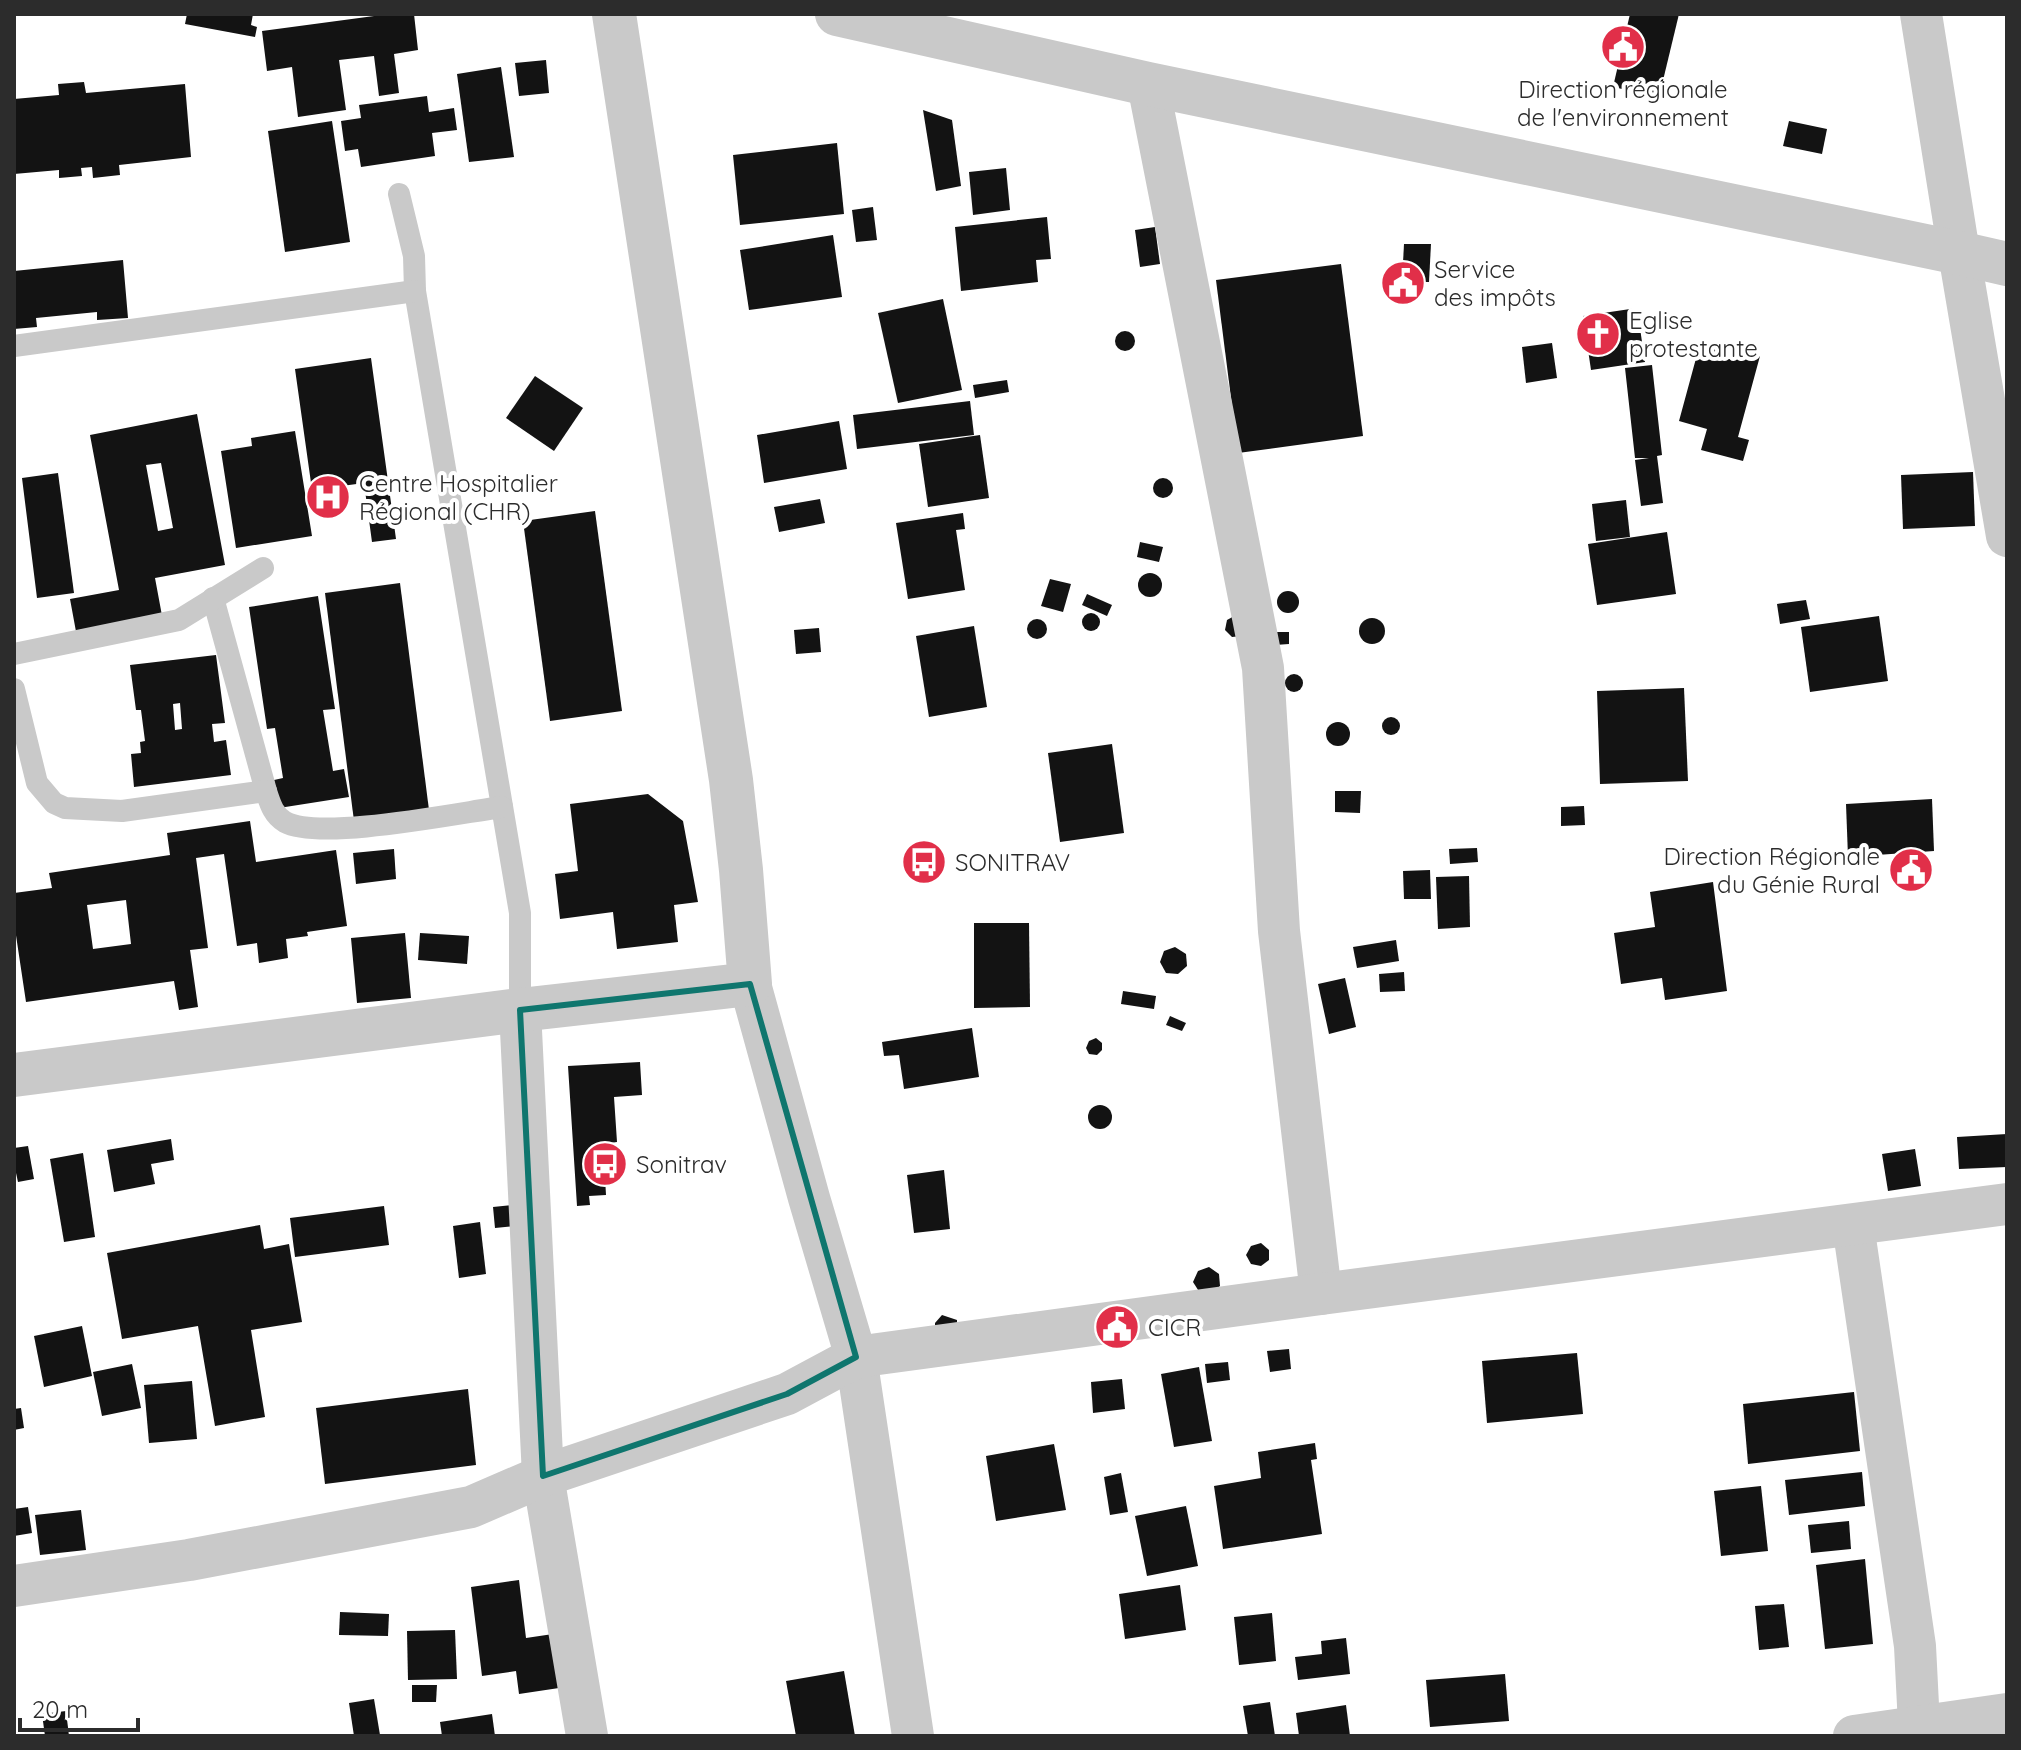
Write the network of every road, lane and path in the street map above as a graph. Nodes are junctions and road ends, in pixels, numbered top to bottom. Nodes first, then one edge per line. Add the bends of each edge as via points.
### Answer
1 (614, 14) edge
2 (837, 14) edge
3 (1921, 14) edge
4 (1148, 84) junction
5 (399, 194) dead end
6 (1959, 253) junction
7 (2007, 264) edge
8 (415, 291) junction
9 (14, 346) edge
10 (2007, 536) edge
11 (263, 568) dead end
12 (213, 598) junction
13 (14, 654) edge
14 (14, 689) edge
15 (266, 791) junction
16 (502, 807) junction
17 (750, 984) junction
18 (520, 1010) junction
19 (14, 1075) edge
20 (2007, 1204) edge
21 (1853, 1225) junction
22 (1321, 1294) junction
23 (856, 1357) junction
24 (543, 1476) junction
25 (14, 1586) edge
26 (2007, 1714) edge
27 (1919, 1725) junction
28 (587, 1736) edge
29 (913, 1736) edge
30 (1854, 1736) edge

1 - 17 street via 731,780
2 - 4 street
3 - 6 street
4 - 6 street
4 - 22 street via 1263,668 1279,931
5 - 8 lane via 414,256
6 - 7 street
6 - 10 street
8 - 9 lane
8 - 16 lane
11 - 12 lane
12 - 13 lane via 179,620
12 - 15 lane
14 - 15 lane via 37,783 65,808 122,811
15 - 16 lane via 274,813 299,827 355,828
16 - 18 lane via 520,913
17 - 18 street
17 - 23 street
18 - 19 street
18 - 24 street
20 - 21 street
21 - 22 street
21 - 27 street via 1915,1646
22 - 23 street
23 - 24 street via 787,1394
23 - 29 street
24 - 25 street via 471,1507 189,1560
24 - 28 street
26 - 27 street
27 - 30 street

